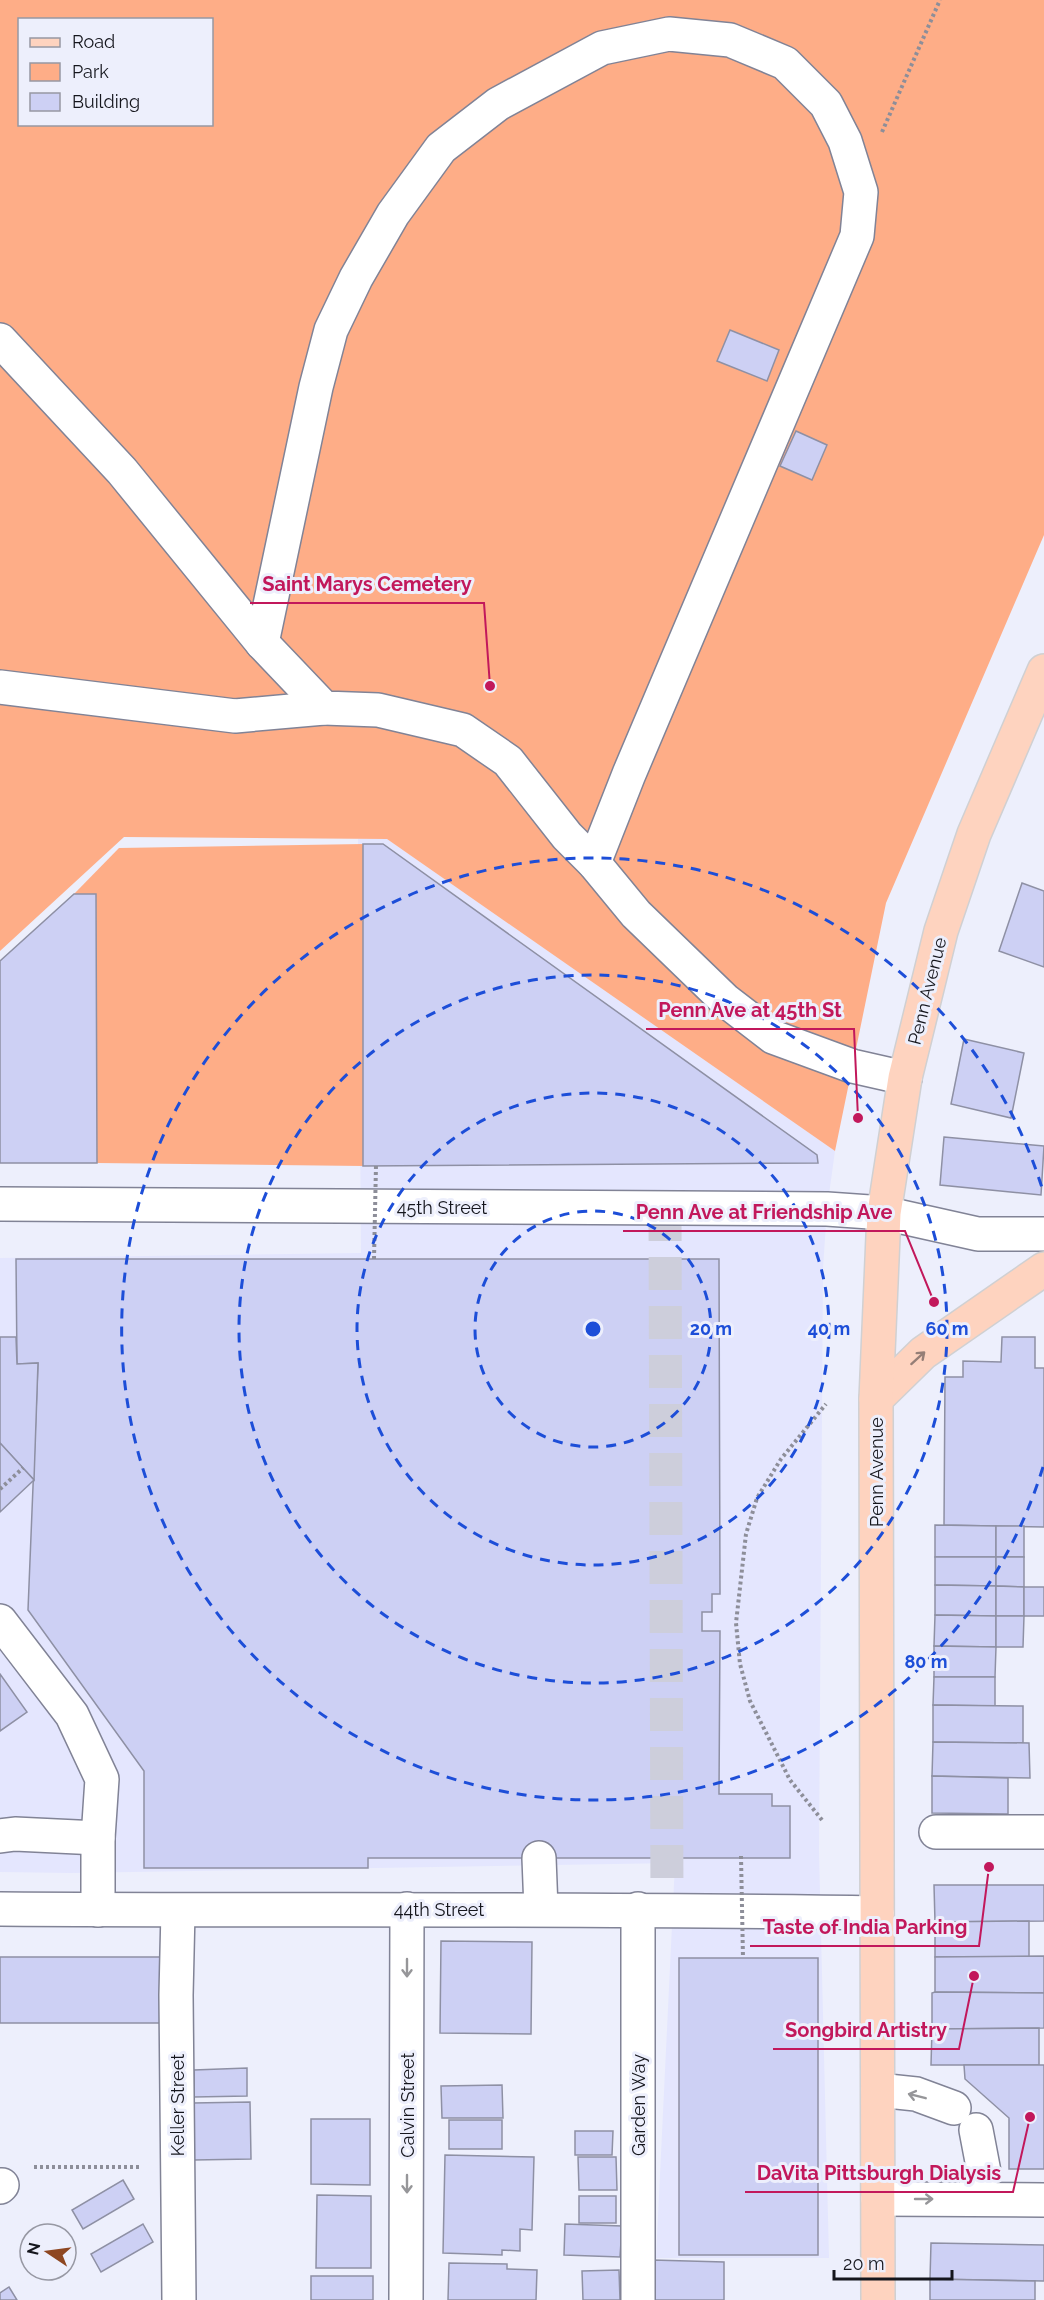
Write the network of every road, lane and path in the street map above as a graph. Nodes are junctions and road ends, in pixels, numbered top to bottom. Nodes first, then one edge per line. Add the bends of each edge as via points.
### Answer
1 (940, 0) edge
2 (859, 185) junction
3 (0, 340) edge
4 (262, 643) junction
5 (1044, 671) edge
6 (0, 687) edge
7 (324, 708) junction
8 (594, 863) junction
9 (905, 1078) junction
10 (376, 1165) dead end
11 (0, 1204) edge
12 (884, 1214) junction
13 (1044, 1234) edge
14 (374, 1259) dead end
15 (1044, 1269) edge
16 (876, 1399) junction
17 (826, 1404) dead end
18 (23, 1468) dead end
19 (0, 1490) edge
20 (0, 1621) edge
21 (822, 1820) dead end
22 (936, 1832) dead end
23 (1044, 1832) edge
24 (0, 1836) edge
25 (98, 1838) junction
26 (741, 1856) dead end
27 (539, 1858) dead end
28 (0, 1909) edge
29 (407, 1909) junction
30 (541, 1909) junction
31 (638, 1909) junction
32 (98, 1910) junction
33 (178, 1911) junction
34 (877, 1913) junction
35 (743, 1958) dead end
36 (878, 2091) junction
37 (177, 2168) junction
38 (1, 2186) edge
39 (878, 2199) junction
40 (970, 2199) junction
41 (1044, 2200) edge
42 (179, 2300) edge
43 (406, 2300) edge
44 (638, 2300) edge
45 (878, 2300) edge

1 - 2 path
2 - 4 street via 845,141 826,104 785,63 730,40 669,34 602,48 498,104 460,133 441,148 393,214 331,330
2 - 8 street via 857,236
3 - 4 street via 122,471
4 - 7 street
5 - 9 main road, Penn Avenue via 974,834 945,921
6 - 7 street via 235,716
7 - 8 street via 378,710 463,730 508,761 567,836
8 - 9 street via 636,914 725,1000 773,1037 852,1066
9 - 12 main road, Penn Avenue
10 - 14 path, bridge
11 - 12 street, 45th Street via 815,1209
12 - 13 street, 45th Street via 978,1234
12 - 16 main road, Penn Avenue
16 -> 15 main road via 923,1353
16 - 34 main road, Penn Avenue
17 - 21 path via 781,1459 757,1498 746,1534 736,1623 740,1664 750,1701 790,1780
18 - 19 path
20 - 25 street via 72,1715 102,1779
22 - 23 street
24 - 25 street
25 - 32 street
26 - 35 path, bridge
27 - 30 street
28 - 32 street, 44th Street
29 - 30 street, 44th Street
29 - 33 street, 44th Street
29 -> 43 street, Calvin Street
30 - 31 street, 44th Street
31 - 34 street, 44th Street
31 - 44 street, Garden Way
32 - 33 street, 44th Street
33 - 37 street, Keller Street
34 - 36 main road, Penn Avenue
36 - 39 main road, Penn Avenue
40 -> 36 street via 984,2172 965,2119 916,2094
37 - 38 path via 34,2167
37 - 42 street, Keller Street
39 -> 40 street
39 - 45 main road, Penn Avenue
40 - 41 street

